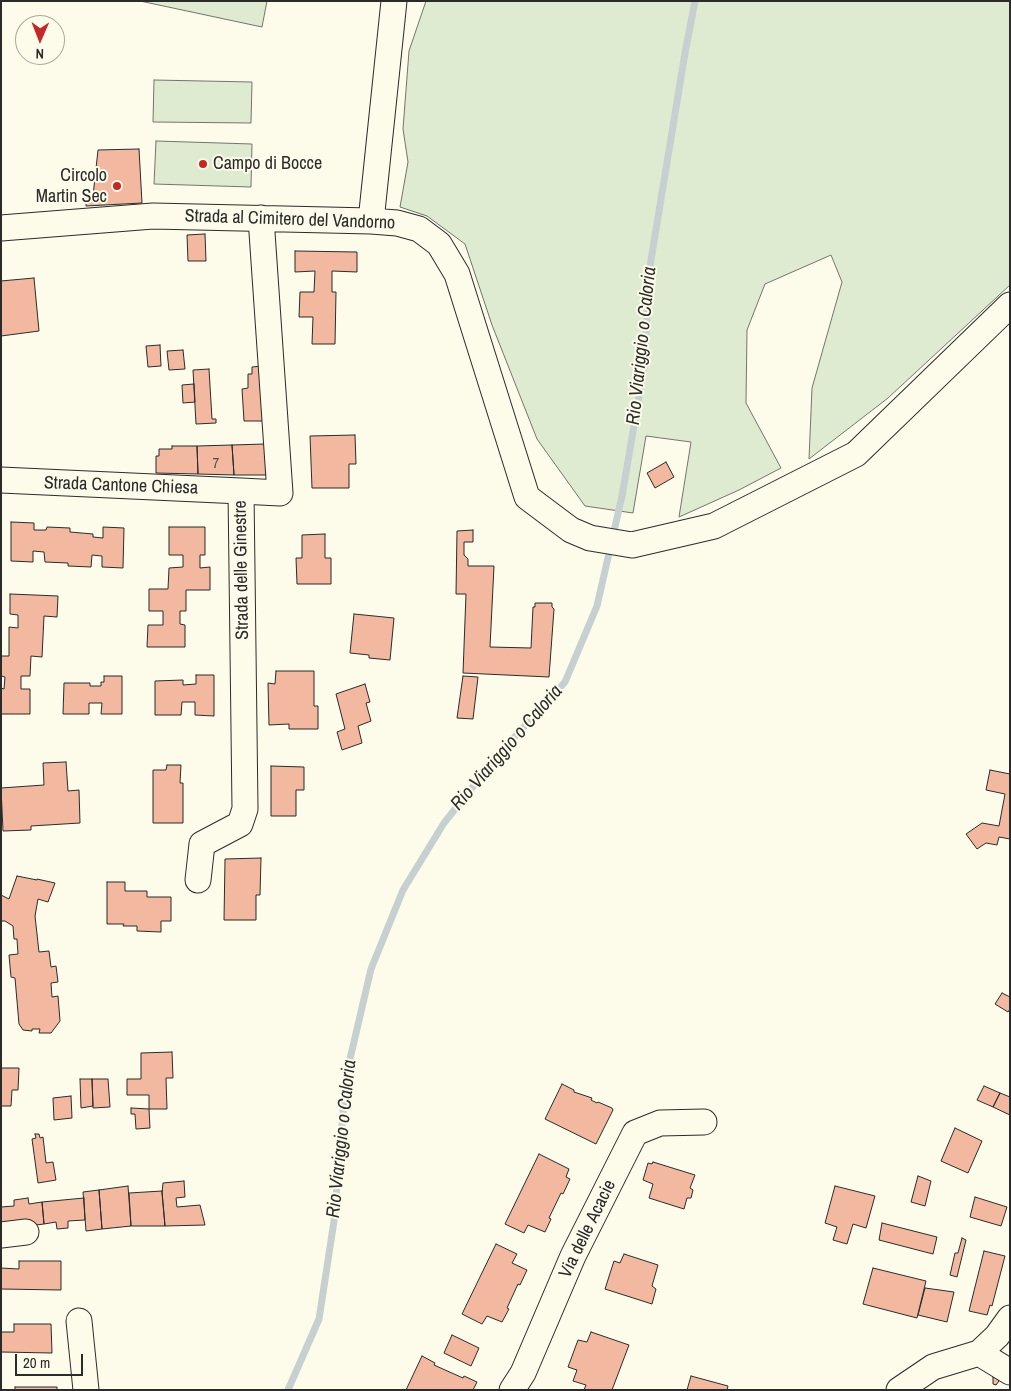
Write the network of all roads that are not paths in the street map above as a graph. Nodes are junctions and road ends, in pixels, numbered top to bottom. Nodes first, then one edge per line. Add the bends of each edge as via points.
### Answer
1 (394, 1) edge
2 (261, 218) junction
3 (370, 221) junction
4 (1, 228) edge
5 (1010, 305) edge
6 (1, 480) edge
7 (241, 491) junction
8 (198, 880) dead end
9 (704, 1122) dead end
10 (26, 1232) dead end
11 (1, 1234) edge
12 (1010, 1318) edge
13 (78, 1321) dead end
14 (979, 1353) junction
15 (1010, 1372) edge
16 (86, 1390) edge
17 (512, 1390) edge
18 (899, 1390) edge

1 - 3 street
2 - 3 street, Strada al Cimitero del Vandorno
2 - 4 street, Strada al Cimitero del Vandorno via 153,216
2 - 7 street, Strada delle Ginestre via 280,493
3 - 5 street, Strada al Cimitero del Vandorno via 397,222 419,229 439,244 457,274 527,497 571,530 590,538 632,545 714,526 856,454
6 - 7 street, Strada Cantone Chiesa
7 - 8 street, Strada delle Ginestre via 245,809 240,824 202,844
9 - 17 street, Via delle Acacie via 660,1123 635,1133 573,1256 523,1373
10 - 11 street
12 - 14 street
13 - 16 street
14 - 15 street
14 - 18 street via 933,1367

